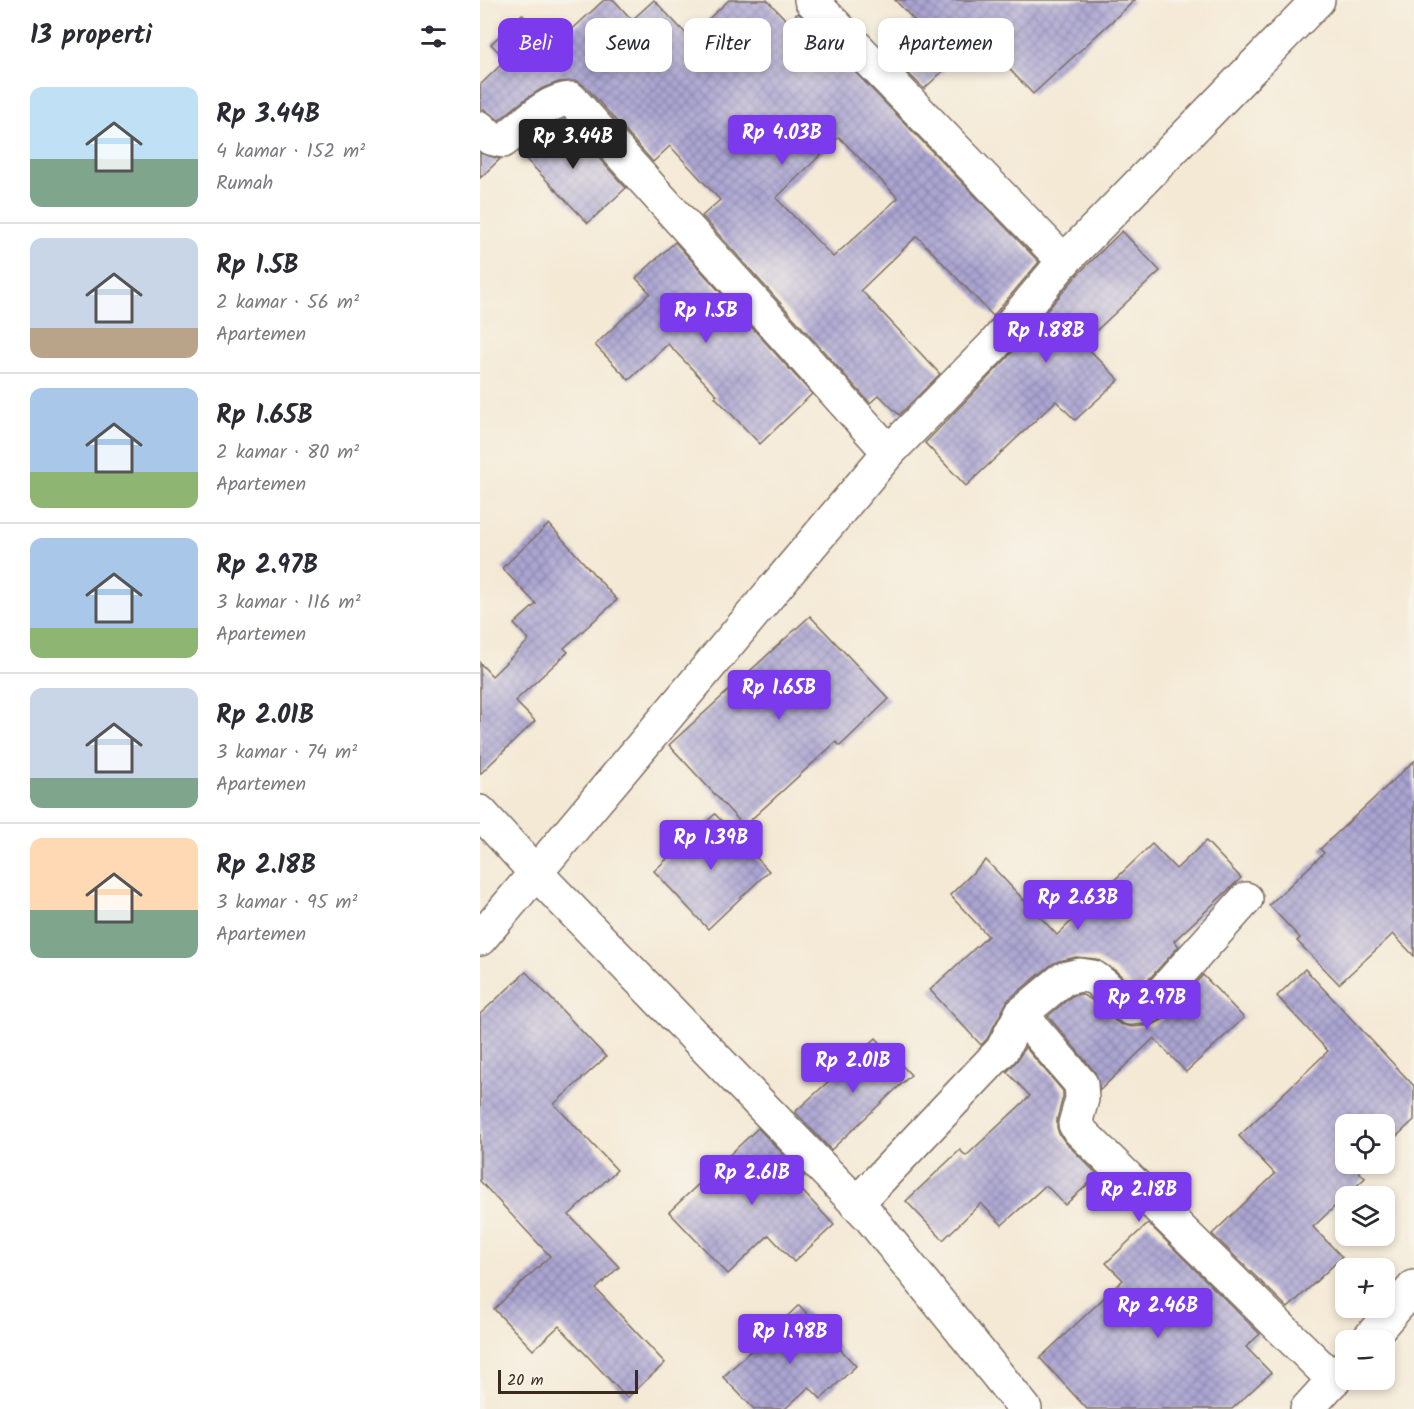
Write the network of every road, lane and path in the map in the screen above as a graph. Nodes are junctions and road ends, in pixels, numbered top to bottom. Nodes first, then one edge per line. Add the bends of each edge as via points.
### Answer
1 (811, 0) edge
2 (1318, 0) edge
3 (480, 128) edge
4 (1064, 261) junction
5 (889, 452) junction
6 (480, 812) edge
7 (535, 872) junction
8 (1246, 898) dead end
9 (480, 939) edge
10 (1021, 1014) junction
11 (856, 1204) junction
12 (1414, 1287) edge
13 (1377, 1330) edge
14 (1335, 1368) edge
15 (1335, 1378) edge
16 (1025, 1409) edge
17 (1307, 1409) edge

1 - 4 street
2 - 4 street
3 - 5 street via 490,138 504,141 545,109 571,99
4 - 5 street via 993,346
5 - 7 street
6 - 7 street
7 - 9 street
7 - 11 street
8 - 10 street via 1149,1006 1130,1008 1093,977 1080,975 1063,979
10 - 11 street via 1002,1050
10 - 14 street via 1081,1084 1082,1099 1075,1124 1079,1130
11 - 16 street
12 - 13 street
15 - 17 street

